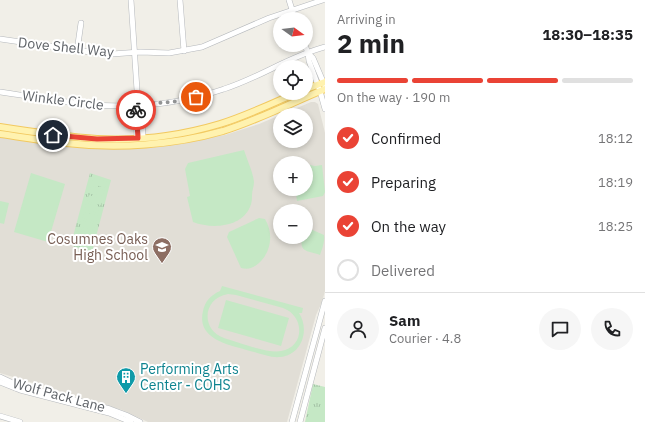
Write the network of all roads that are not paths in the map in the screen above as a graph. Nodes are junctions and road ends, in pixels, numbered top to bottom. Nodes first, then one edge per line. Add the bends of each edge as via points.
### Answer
1 (131, 0) edge
2 (180, 0) edge
3 (290, 0) edge
4 (322, 0) edge
5 (292, 9) junction
6 (293, 12) edge
7 (80, 23) dead end
8 (0, 39) edge
9 (325, 47) edge
10 (77, 51) junction
11 (184, 51) junction
12 (313, 51) edge
13 (308, 52) joint
14 (134, 53) junction
15 (323, 86) edge
16 (313, 88) edge
17 (0, 92) edge
18 (280, 100) edge
19 (138, 104) junction
20 (325, 109) edge
21 (0, 127) edge
22 (0, 134) edge
23 (140, 138) junction
24 (325, 301) edge
25 (325, 328) edge
26 (0, 377) edge
27 (0, 382) edge
28 (0, 416) edge
29 (20, 422) edge
30 (131, 422) edge
31 (140, 422) edge
32 (292, 422) edge
33 (300, 422) edge

1 - 14 street
2 - 11 street
3 - 5 street
4 - 5 street, Dove Shell Way
5 - 6 street
5 - 11 street, Dove Shell Way via 202,47
7 - 10 street
8 - 10 street, Dove Shell Way
9 - 12 street, Winkle Circle
10 - 14 street, Dove Shell Way
11 - 14 street, Dove Shell Way
13 - 15 street via 313,58
13 - 19 street, Winkle Circle via 212,93 172,102
14 - 19 street
15 - 16 main road
15 - 20 street
15 - 22 main road via 243,124 179,140 151,144 85,145
17 - 19 street, Winkle Circle via 84,104
18 - 23 main road via 220,124 178,134
19 - 23 street via 142,114
21 - 23 main road via 67,137
24 - 32 street
25 - 33 street
26 - 31 street, Wolf Pack Lane via 17,385 110,409
27 - 30 street, Wolf Pack Lane via 20,390 109,413
28 - 29 street

